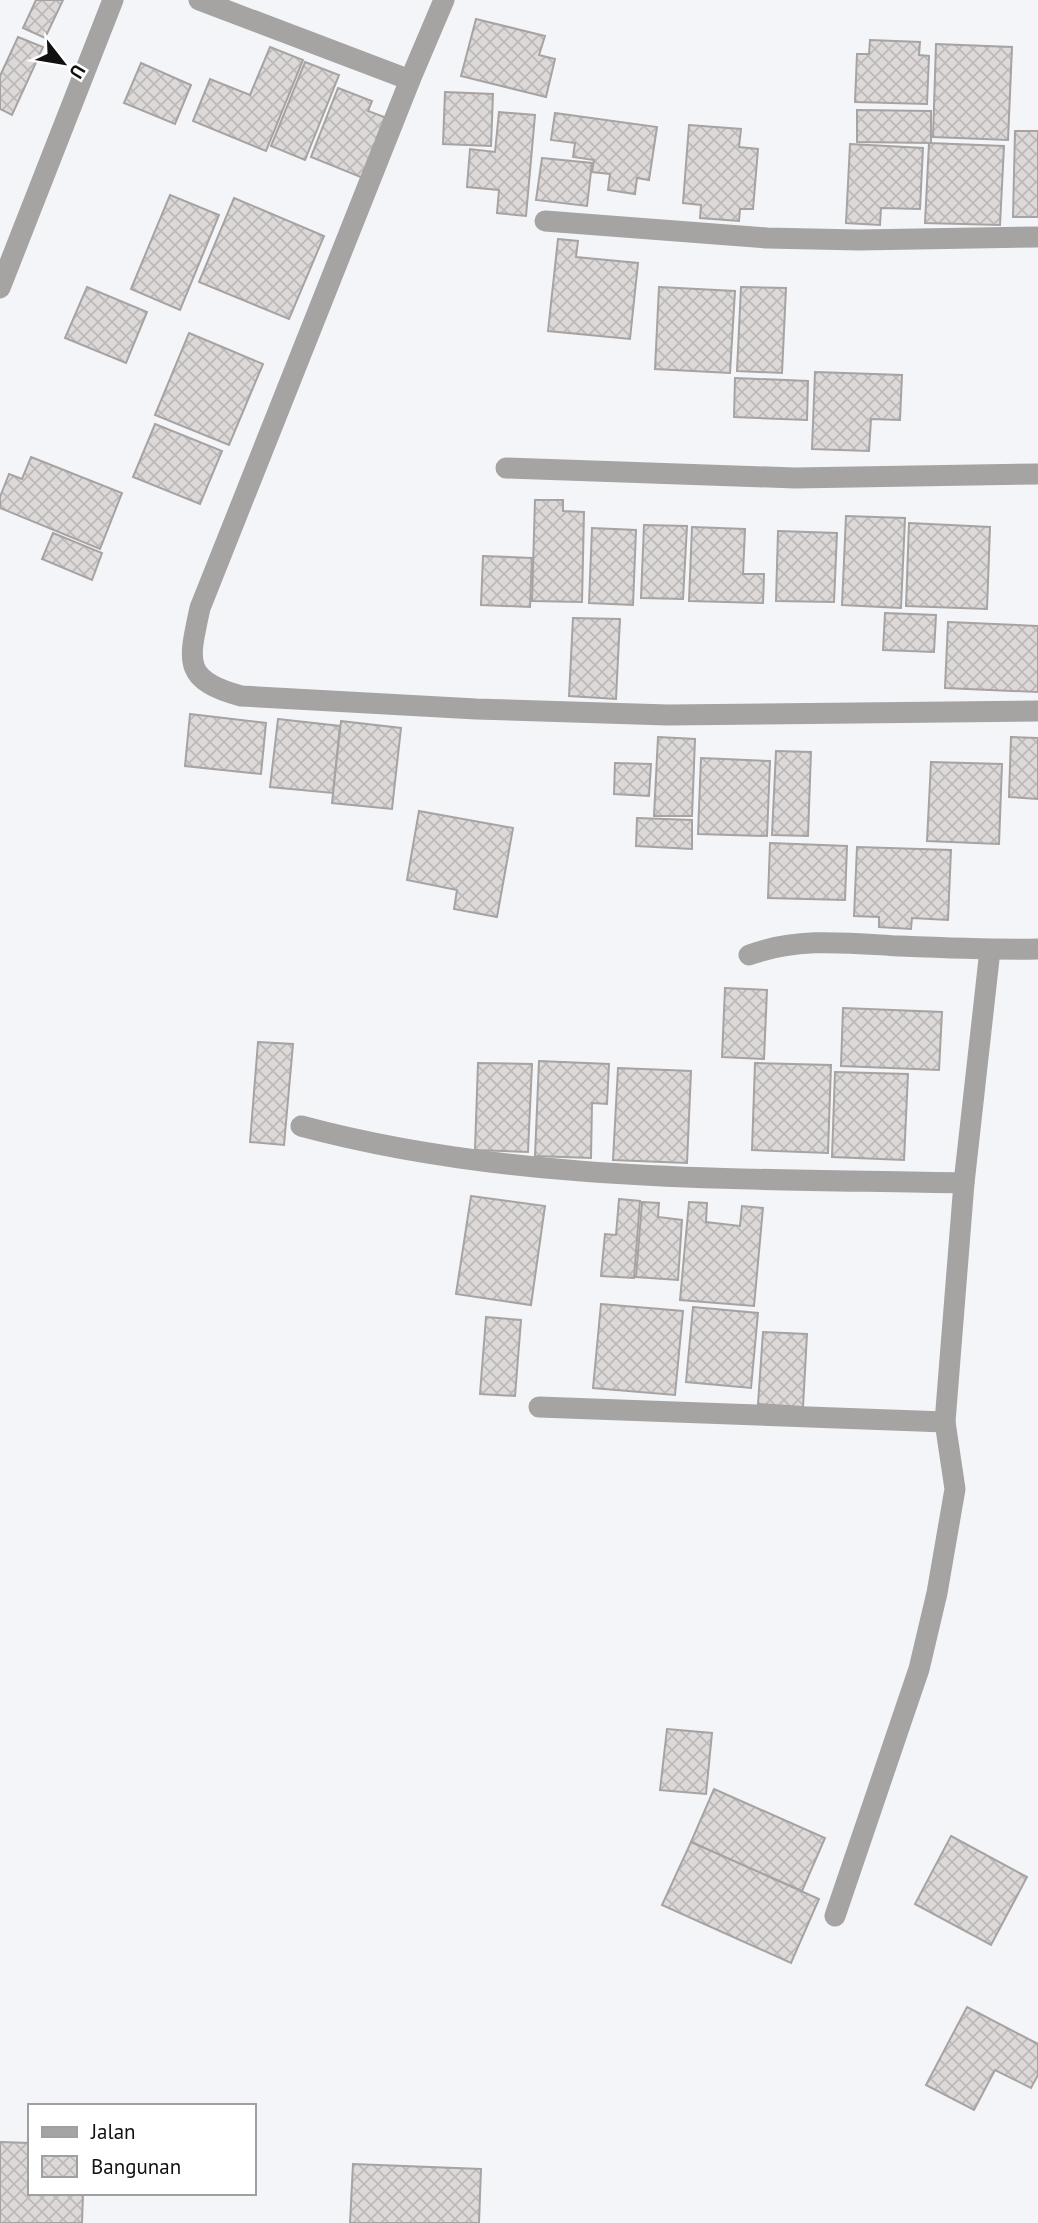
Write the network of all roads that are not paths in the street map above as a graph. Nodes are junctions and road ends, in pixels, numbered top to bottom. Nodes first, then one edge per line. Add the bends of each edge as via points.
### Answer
1 (113, 0) edge
2 (199, 0) edge
3 (444, 0) edge
4 (410, 80) junction
5 (545, 221) dead end
6 (1038, 236) edge
7 (0, 288) edge
8 (506, 468) dead end
9 (1038, 474) edge
10 (1038, 711) edge
11 (1038, 949) edge
12 (990, 950) junction
13 (749, 955) dead end
14 (301, 1126) dead end
15 (964, 1183) junction
16 (539, 1407) dead end
17 (946, 1422) junction
18 (835, 1916) dead end

1 - 7 street
2 - 4 street
3 - 4 street
4 - 10 street via 200,608 192,644 192,666 198,676 209,685 241,696 476,709 668,715
5 - 6 street via 767,238
8 - 9 street via 795,478
11 - 12 street
12 - 13 street via 812,941
12 - 15 street
14 - 15 street via 460,1158 552,1170
15 - 17 street
16 - 17 street
17 - 18 street via 955,1489 937,1593 919,1669

